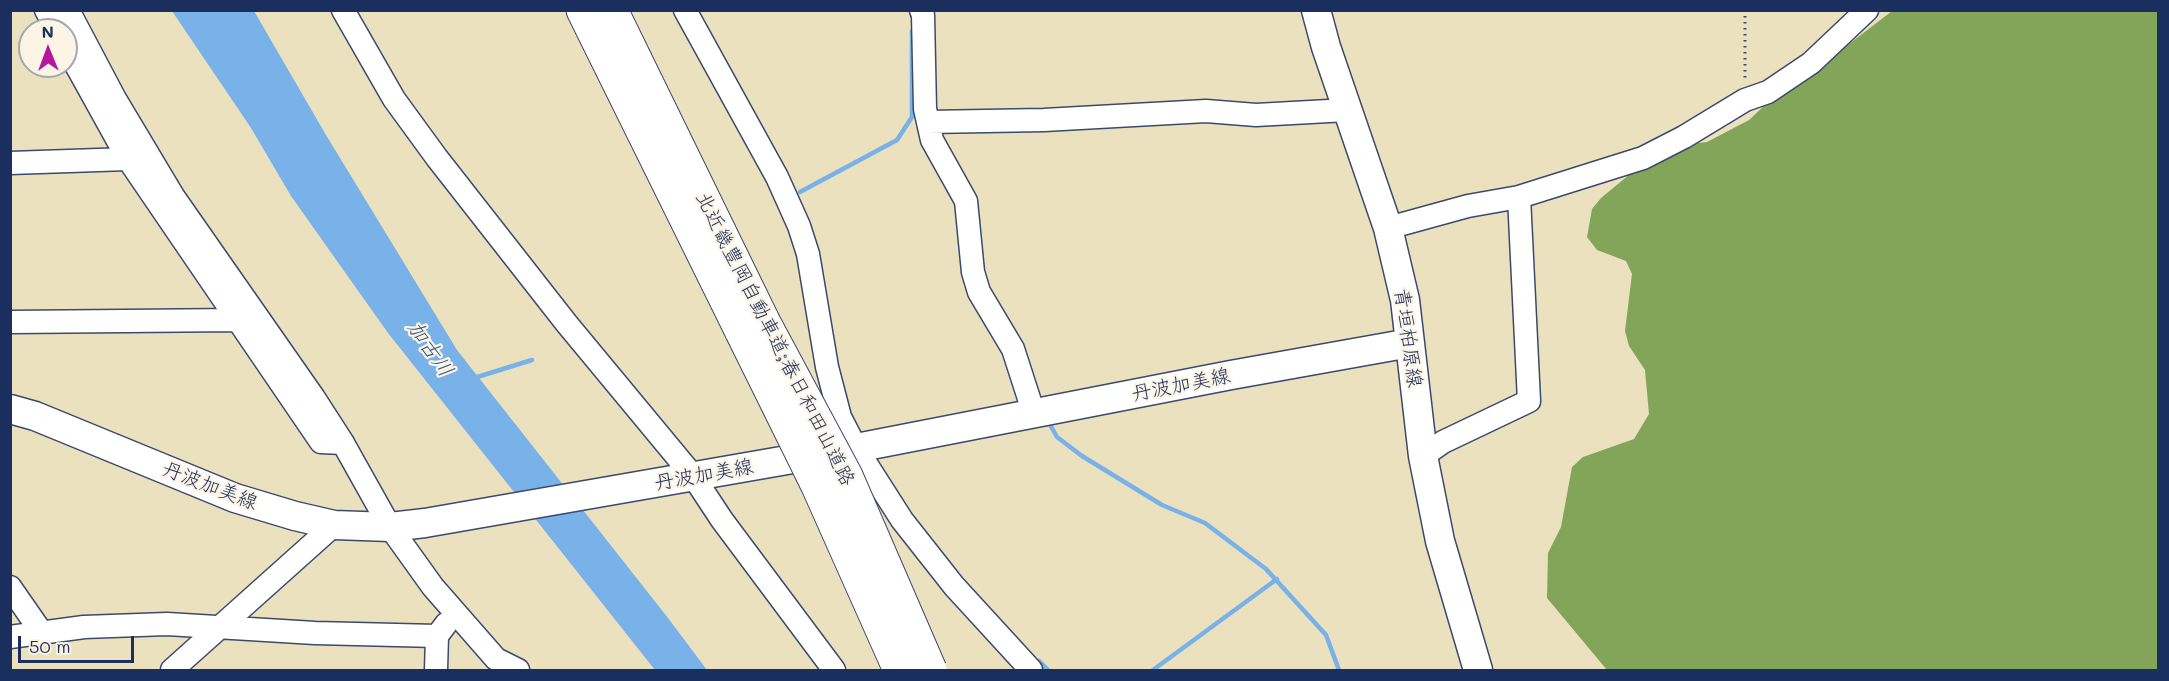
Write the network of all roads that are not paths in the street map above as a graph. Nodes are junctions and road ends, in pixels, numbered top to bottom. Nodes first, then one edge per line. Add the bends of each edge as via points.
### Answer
1 (68, 10) edge
2 (343, 10) edge
3 (583, 10) edge
4 (611, 10) edge
5 (685, 10) edge
6 (921, 10) edge
7 (1316, 10) edge
8 (1867, 10) edge
9 (78, 69) edge
10 (1347, 110) junction
11 (928, 122) junction
12 (128, 159) junction
13 (10, 163) edge
14 (1519, 197) junction
15 (1388, 228) junction
16 (238, 320) junction
17 (10, 322) edge
18 (753, 327) junction
19 (1410, 343) junction
20 (10, 409) edge
21 (1034, 414) junction
22 (343, 443) junction
23 (856, 448) junction
24 (1423, 456) junction
25 (686, 478) junction
26 (334, 525) junction
27 (390, 527) junction
28 (10, 587) edge
29 (454, 612) junction
30 (221, 626) junction
31 (42, 633) junction
32 (437, 636) junction
33 (10, 638) edge
34 (488, 665) edge
35 (172, 670) edge
36 (436, 670) edge
37 (518, 670) edge
38 (834, 670) edge
39 (900, 670) edge
40 (930, 670) edge
41 (1031, 670) edge
42 (1478, 670) edge

1 - 22 street via 173,196
2 - 25 street via 394,99 437,158
3 - 18 highway, 北近畿豊岡自動車道;春日和田山道路
4 - 18 highway, 北近畿豊岡自動車道;春日和田山道路
5 - 23 street via 800,226 827,367 840,417
6 - 11 street
7 - 10 main road, 青垣柏原線
8 - 14 street via 1811,63 1768,92 1745,100 1643,158
9 - 12 street
10 - 11 street via 1256,115 1206,111
10 - 15 main road, 青垣柏原線
11 - 21 street via 939,155 966,201 973,272 979,292 1013,349
12 - 13 street
12 - 16 street
14 - 15 street
14 - 24 street via 1529,401 1443,442
15 - 19 main road, 青垣柏原線 via 1405,300
16 - 17 street
16 - 22 street via 321,442
18 - 39 highway, 北近畿豊岡自動車道;春日和田山道路, bridge
18 - 40 highway, 北近畿豊岡自動車道;春日和田山道路, bridge via 846,476
19 - 21 main road, 丹波加美線
19 - 24 main road, 青垣柏原線
20 - 26 main road, 丹波加美線 via 235,498
21 - 23 main road, 丹波加美線
22 - 27 street
23 - 25 main road, 丹波加美線
23 - 41 street via 903,520 954,586
24 - 42 main road, 青垣柏原線 via 1440,541
25 - 27 main road, 丹波加美線
25 - 38 street
26 - 27 main road, 丹波加美線
26 - 30 street
27 - 29 street
28 - 31 street
29 - 32 street
29 - 34 street
30 - 31 street via 84,627
30 - 32 street
30 - 35 street
31 - 33 street
32 - 36 street
34 - 37 street

